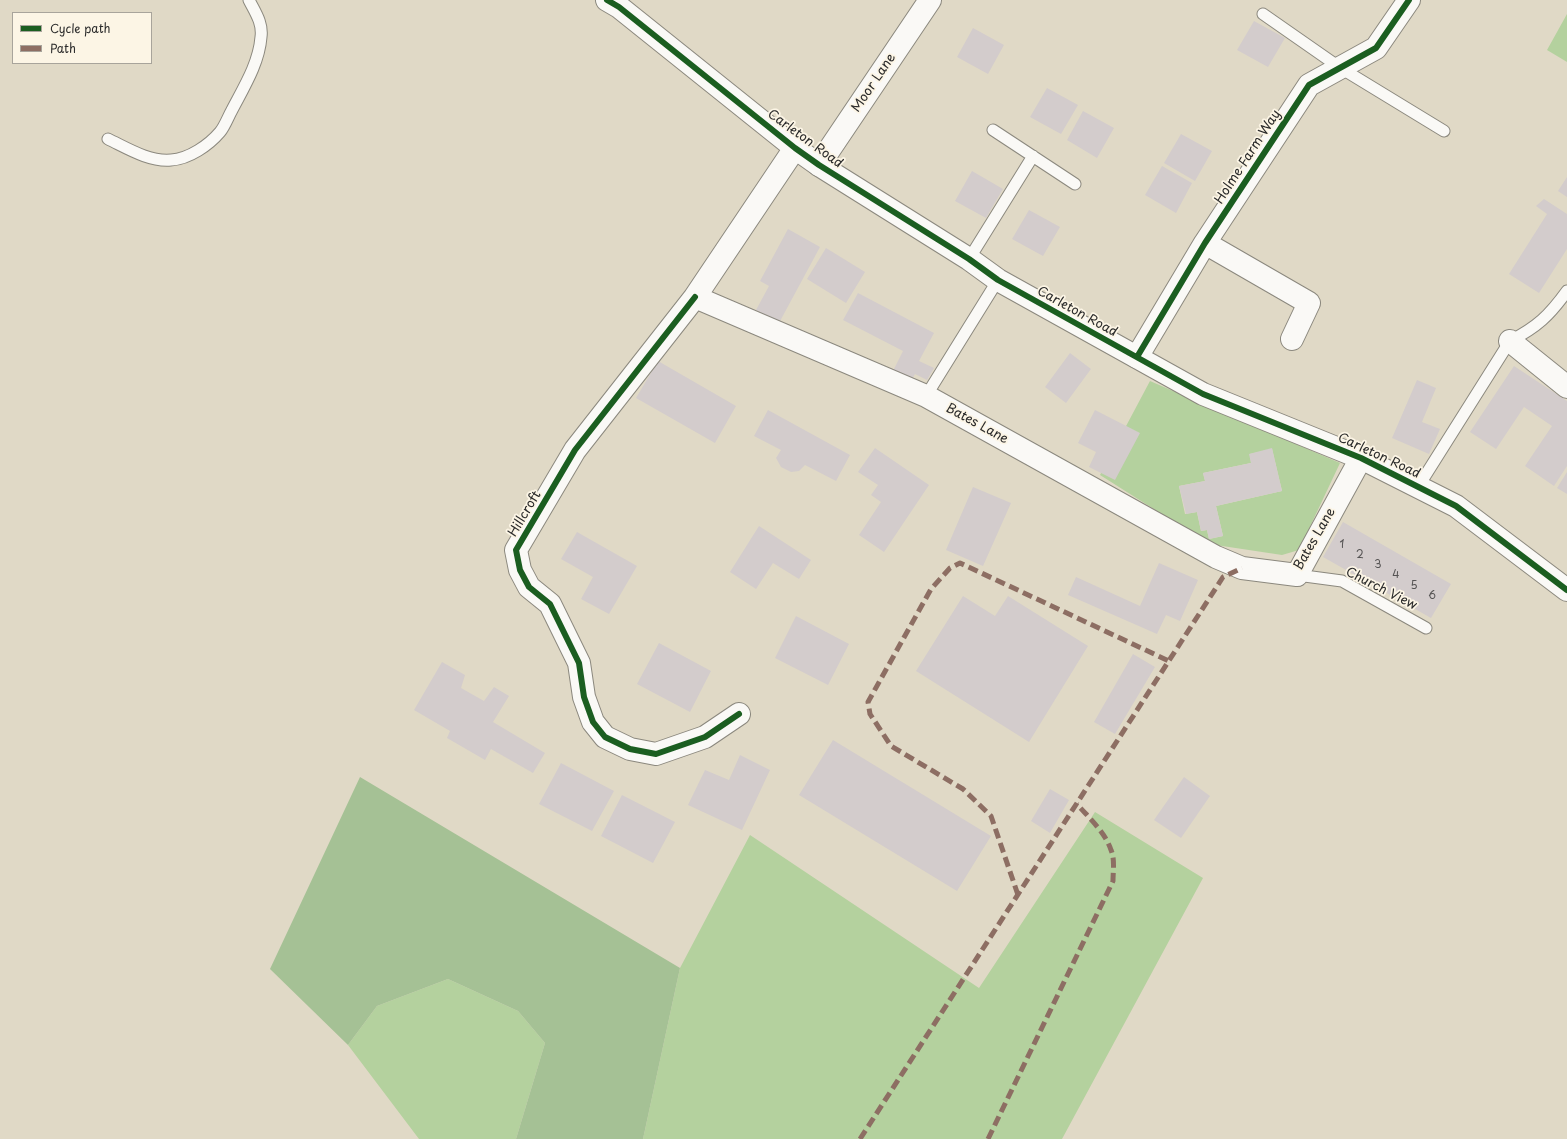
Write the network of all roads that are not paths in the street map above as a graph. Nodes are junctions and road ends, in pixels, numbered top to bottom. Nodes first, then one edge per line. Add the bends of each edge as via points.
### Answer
1 (249, 0) edge
2 (608, 0) edge
3 (930, 0) edge
4 (1409, 0) edge
5 (1263, 14) dead end
6 (1339, 67) junction
7 (993, 130) dead end
8 (1444, 131) dead end
9 (108, 139) dead end
10 (795, 148) junction
11 (1033, 156) junction
12 (819, 165) junction
13 (1075, 184) dead end
14 (1205, 243) junction
15 (969, 259) junction
16 (998, 280) junction
17 (1567, 291) edge
18 (695, 297) junction
19 (1292, 339) dead end
20 (1510, 341) junction
21 (1137, 357) junction
22 (1567, 387) edge
23 (926, 396) junction
24 (1361, 458) junction
25 (1418, 487) junction
26 (1297, 574) junction
27 (1567, 590) edge
28 (1426, 628) dead end
29 (739, 714) dead end

1 - 9 lane via 260,20 262,36 257,56 250,75 220,131 205,146 190,155 172,160 152,159
2 - 10 street, Carleton Road via 619,6
3 - 12 street, Moor Lane
4 - 6 street, Holme Farm Way via 1376,48
5 - 6 lane
6 - 8 lane
6 - 14 street, Holme Farm Way via 1309,85
7 - 11 lane
10 - 12 street, Carleton Road
10 - 18 street
11 - 13 lane
11 - 15 lane
12 - 15 street, Carleton Road
14 - 19 street via 1309,303
14 - 21 street, Holme Farm Way
15 - 16 street, Carleton Road
16 - 21 street, Carleton Road
16 - 23 lane
17 - 20 lane via 1553,311 1529,332
18 - 23 street, Bates Lane
18 - 29 street, Hillcroft via 575,450 516,550 520,570 529,587 550,604 579,663 584,697 593,722 605,737 630,749 656,754 705,737
20 - 22 street
20 - 25 lane
21 - 24 street, Carleton Road via 1203,394
23 - 26 street, Bates Lane via 1216,558 1242,568
24 - 25 street, Carleton Road
24 - 26 street, Bates Lane
25 - 27 street, Carleton Road via 1456,506
26 - 28 lane, Church View via 1342,581

